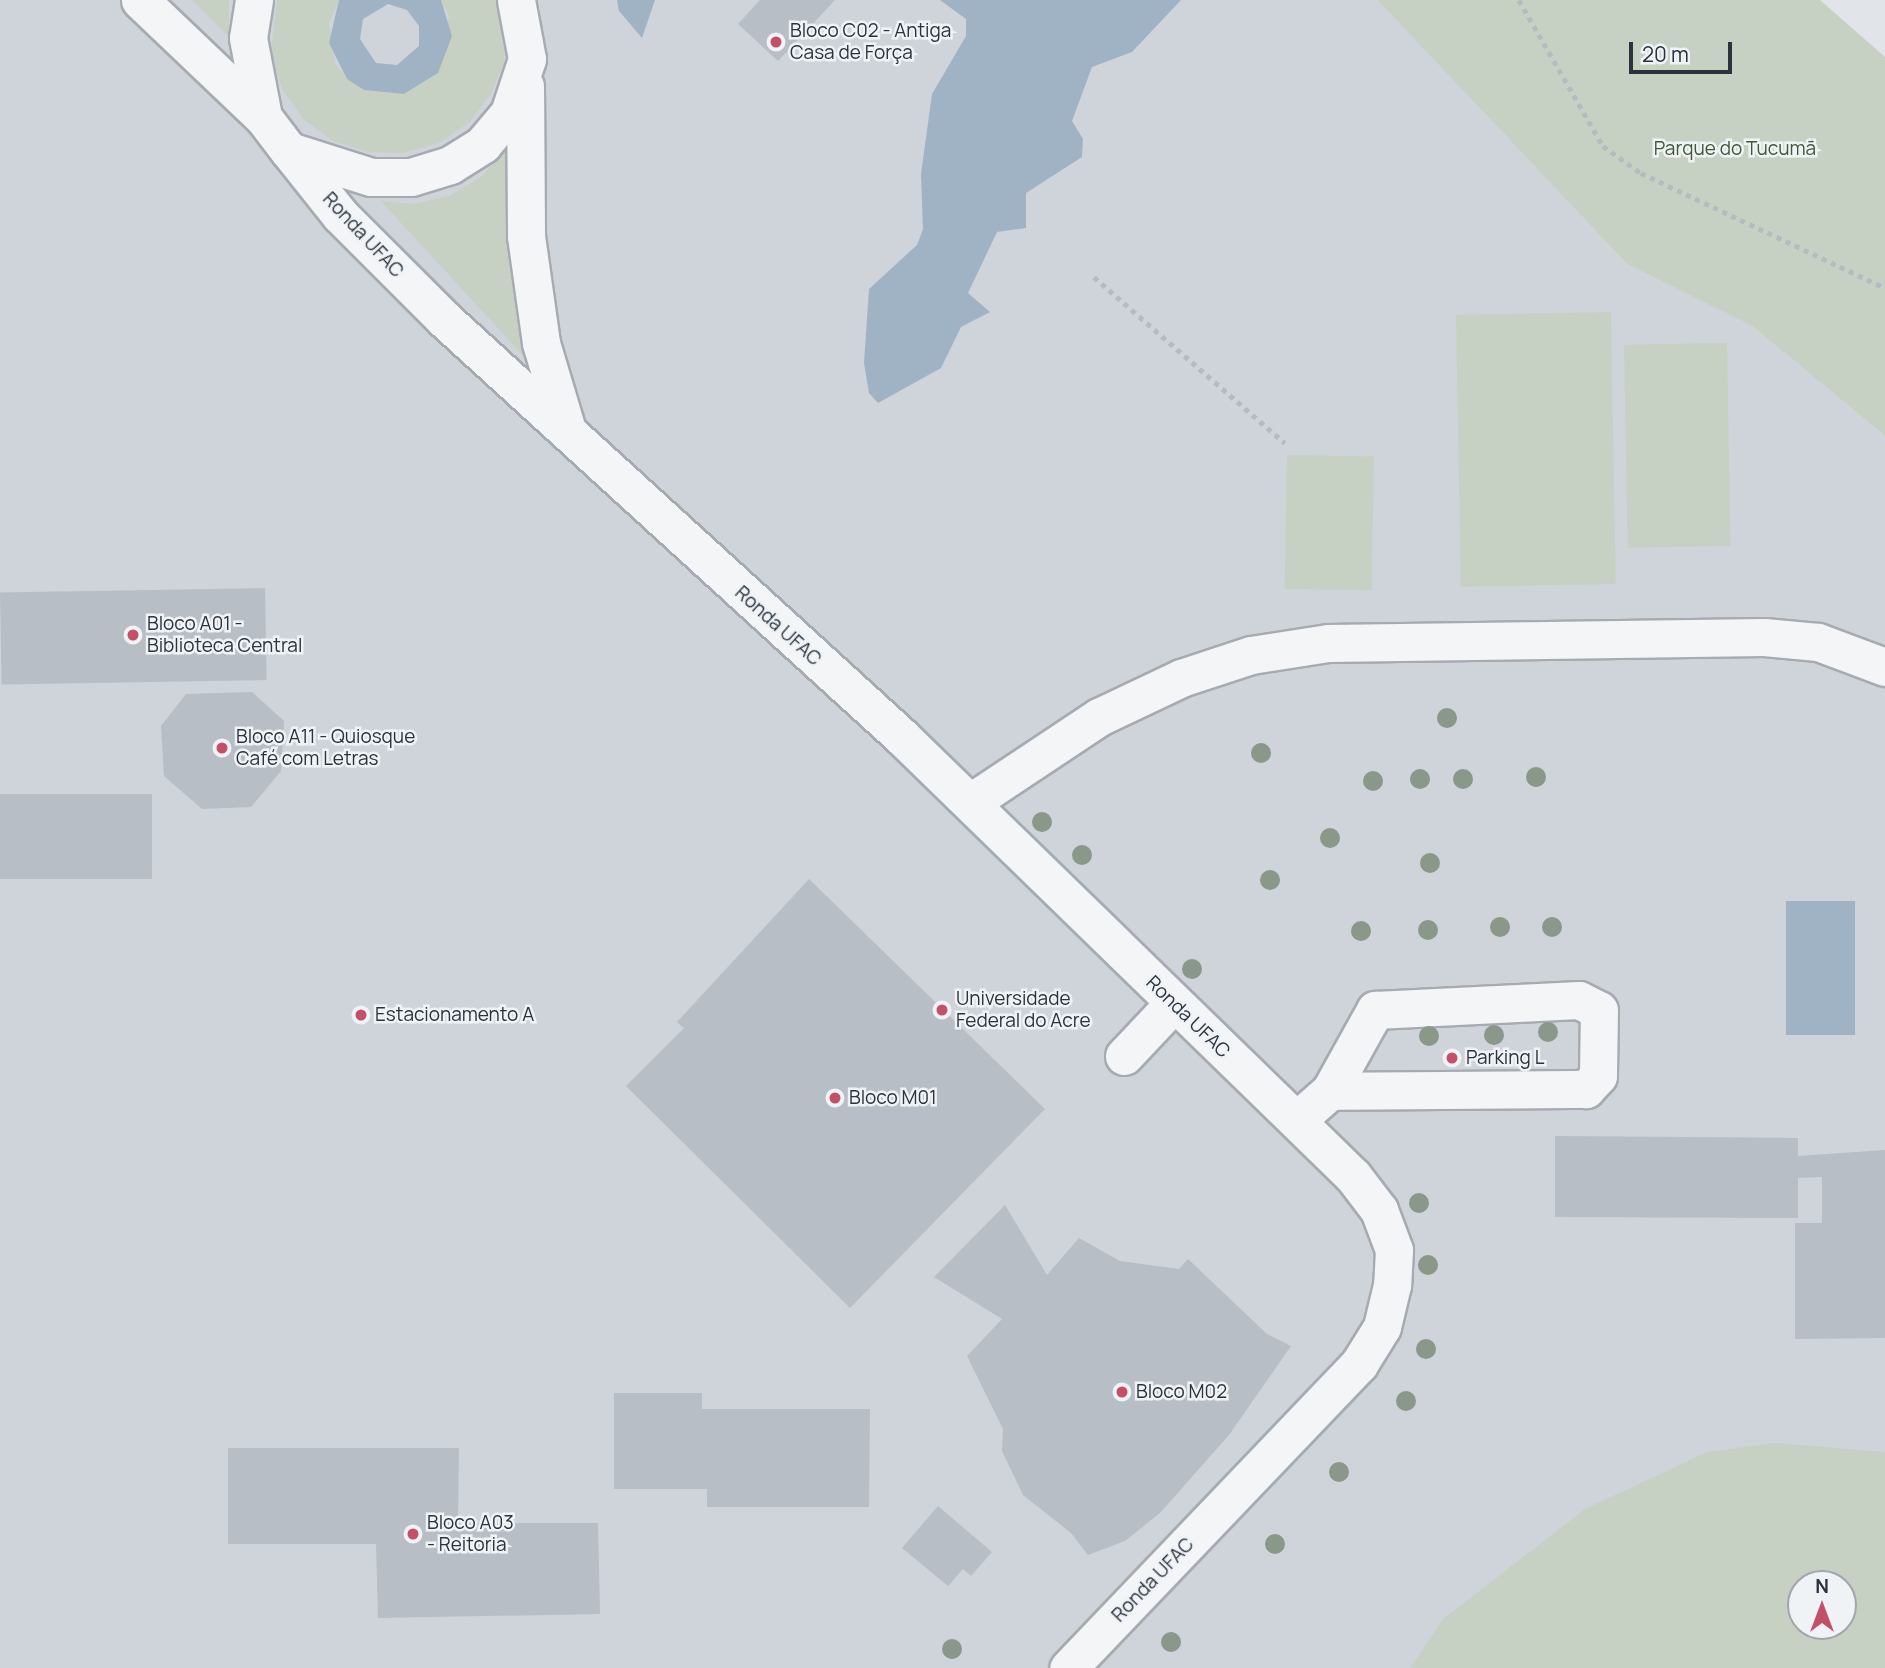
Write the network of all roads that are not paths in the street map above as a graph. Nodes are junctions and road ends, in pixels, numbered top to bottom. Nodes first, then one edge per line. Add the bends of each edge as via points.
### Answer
1 (141, 0) edge
2 (254, 0) edge
3 (516, 0) edge
4 (533, 0) edge
5 (526, 68) junction
6 (263, 117) junction
7 (289, 151) junction
8 (566, 427) junction
9 (1885, 667) edge
10 (971, 802) junction
11 (1174, 1003) junction
12 (1124, 1056) dead end
13 (1330, 1091) junction
14 (1297, 1120) junction
15 (1068, 1668) edge

1 - 6 street
2 - 6 street via 248,38
3 - 5 street
4 - 5 street
5 - 7 street via 509,113 483,144 450,166 411,177 371,177
5 - 8 street via 526,236 541,343
6 - 7 street, Ronda UFAC
7 - 8 street, Ronda UFAC via 341,215 444,320
8 - 10 street, Ronda UFAC
9 - 10 street via 1818,642 1764,637 1328,643 1251,655 1181,678 1099,717
10 - 11 street, Ronda UFAC
11 - 12 street
11 - 14 street, Ronda UFAC
13 - 13 street via 1586,1089 1598,1076 1599,1010 1578,1000 1375,1010
13 - 14 street
14 - 15 street, Ronda UFAC via 1379,1210 1394,1250 1382,1327 1359,1364

